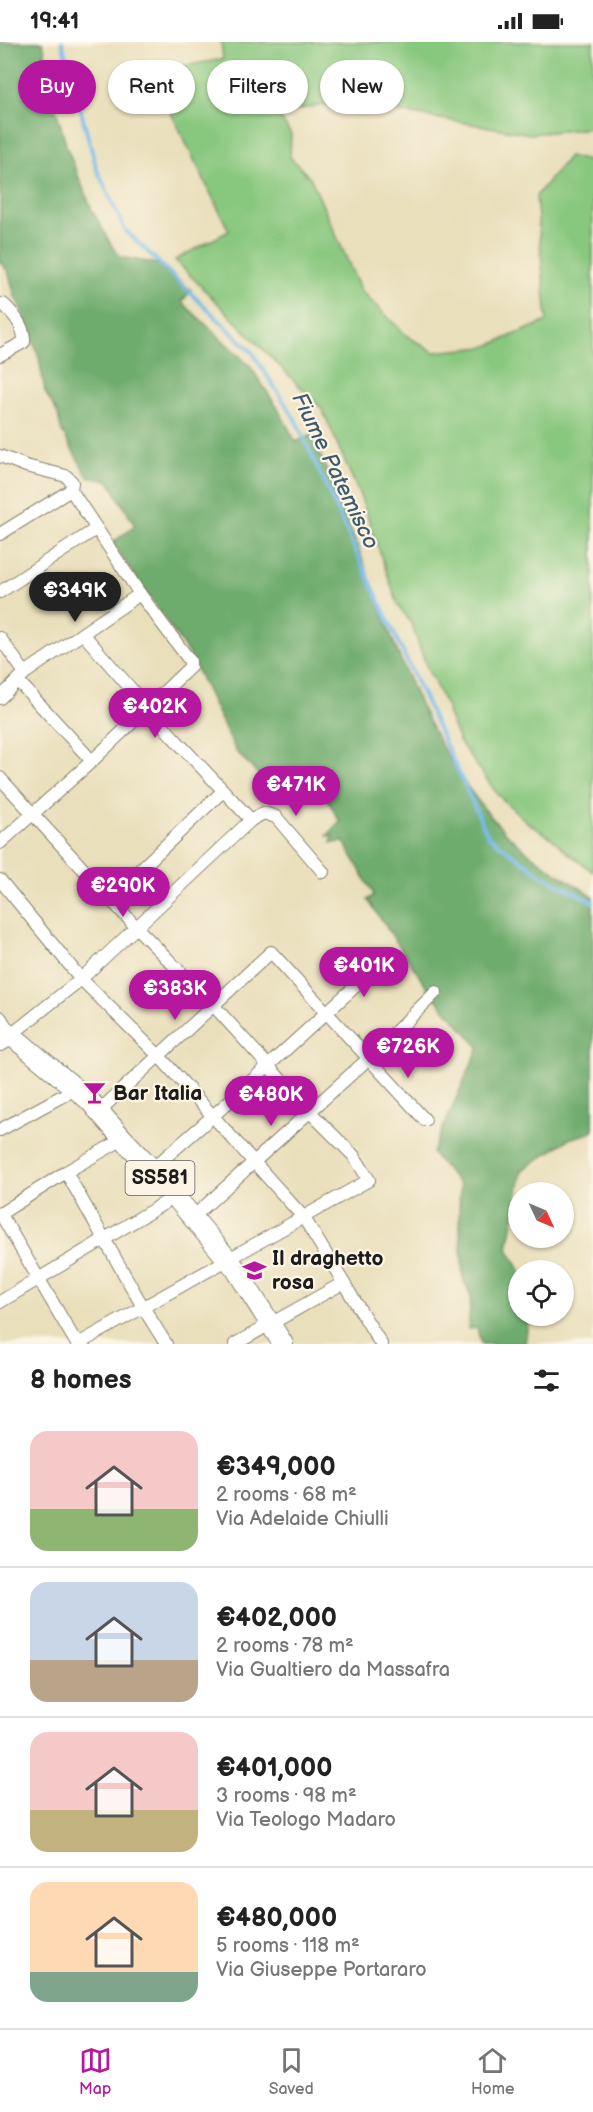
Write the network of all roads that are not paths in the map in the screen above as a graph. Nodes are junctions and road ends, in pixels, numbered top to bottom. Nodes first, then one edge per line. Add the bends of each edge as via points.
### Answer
1 (0, 305) edge
2 (0, 355) edge
3 (0, 456) edge
4 (70, 490) junction
5 (96, 529) junction
6 (0, 534) edge
7 (0, 592) edge
8 (140, 594) junction
9 (84, 635) junction
10 (0, 638) edge
11 (0, 679) edge
12 (13, 685) edge
13 (149, 709) junction
14 (92, 761) junction
15 (0, 778) edge
16 (223, 791) junction
17 (33, 814) junction
18 (251, 820) junction
19 (0, 843) edge
20 (323, 872) dead end
21 (0, 880) edge
22 (110, 898) junction
23 (135, 927) junction
24 (383, 961) dead end
25 (81, 979) junction
26 (436, 992) dead end
27 (214, 1005) junction
28 (326, 1012) junction
29 (0, 1017) edge
30 (5, 1038) edge
31 (159, 1056) junction
32 (368, 1059) junction
33 (269, 1065) junction
34 (75, 1089) junction
35 (99, 1111) junction
36 (310, 1112) junction
37 (213, 1116) junction
38 (425, 1120) dead end
39 (0, 1130) edge
40 (123, 1139) junction
41 (255, 1162) junction
42 (152, 1169) junction
43 (66, 1172) junction
44 (176, 1196) junction
45 (0, 1214) edge
46 (193, 1217) junction
47 (304, 1218) junction
48 (104, 1239) junction
49 (229, 1260) junction
50 (38, 1278) junction
51 (343, 1282) junction
52 (0, 1302) edge
53 (143, 1307) junction
54 (270, 1323) junction
55 (78, 1344) edge
56 (166, 1344) edge
57 (235, 1344) edge
58 (283, 1344) edge
59 (381, 1344) edge

1 - 2 street via 12,312 25,333 24,342
3 - 4 street via 66,476 72,482
4 - 5 street
4 - 6 street
5 - 7 street
5 - 8 street
8 - 9 street
8 - 13 street via 190,661 186,673
9 - 12 street
9 - 13 street
10 - 12 street
11 - 12 street
12 - 14 street
13 - 14 street
13 - 16 street
14 - 17 street
15 - 17 street
16 - 18 street
16 - 22 street
17 - 19 street
17 - 22 street
18 - 20 street via 264,813 276,817
18 - 23 street
21 - 25 street
22 - 23 street
23 - 25 street
23 - 27 street
24 - 28 street
25 - 30 street
25 - 31 street
26 - 32 street
27 - 28 street via 271,952
27 - 31 street
27 - 33 street
28 - 32 street
28 - 33 street
29 - 30 street
30 - 34 main road, SS581
31 - 35 street
31 - 37 street
32 - 36 street
32 - 38 street
33 - 36 street
33 - 37 street
34 - 35 main road, SS581
34 - 39 street
35 - 40 main road, SS581
36 - 41 street
36 - 47 street via 354,1156 369,1180
37 - 41 street
37 - 42 street
40 - 42 main road, SS581
40 - 43 street
41 - 46 street
41 - 47 street
42 - 44 main road, SS581
43 - 45 street
43 - 48 street
44 - 46 main road, SS581
44 - 48 street
45 - 50 street
46 - 49 main road, SS581
47 - 49 street
47 - 51 street
48 - 50 street
48 - 53 street
49 - 53 street
49 - 54 main road, SS581
50 - 52 street
50 - 55 street
51 - 54 street
51 - 59 street
53 - 55 street
53 - 56 street
54 - 57 street
54 - 58 main road, SS581

